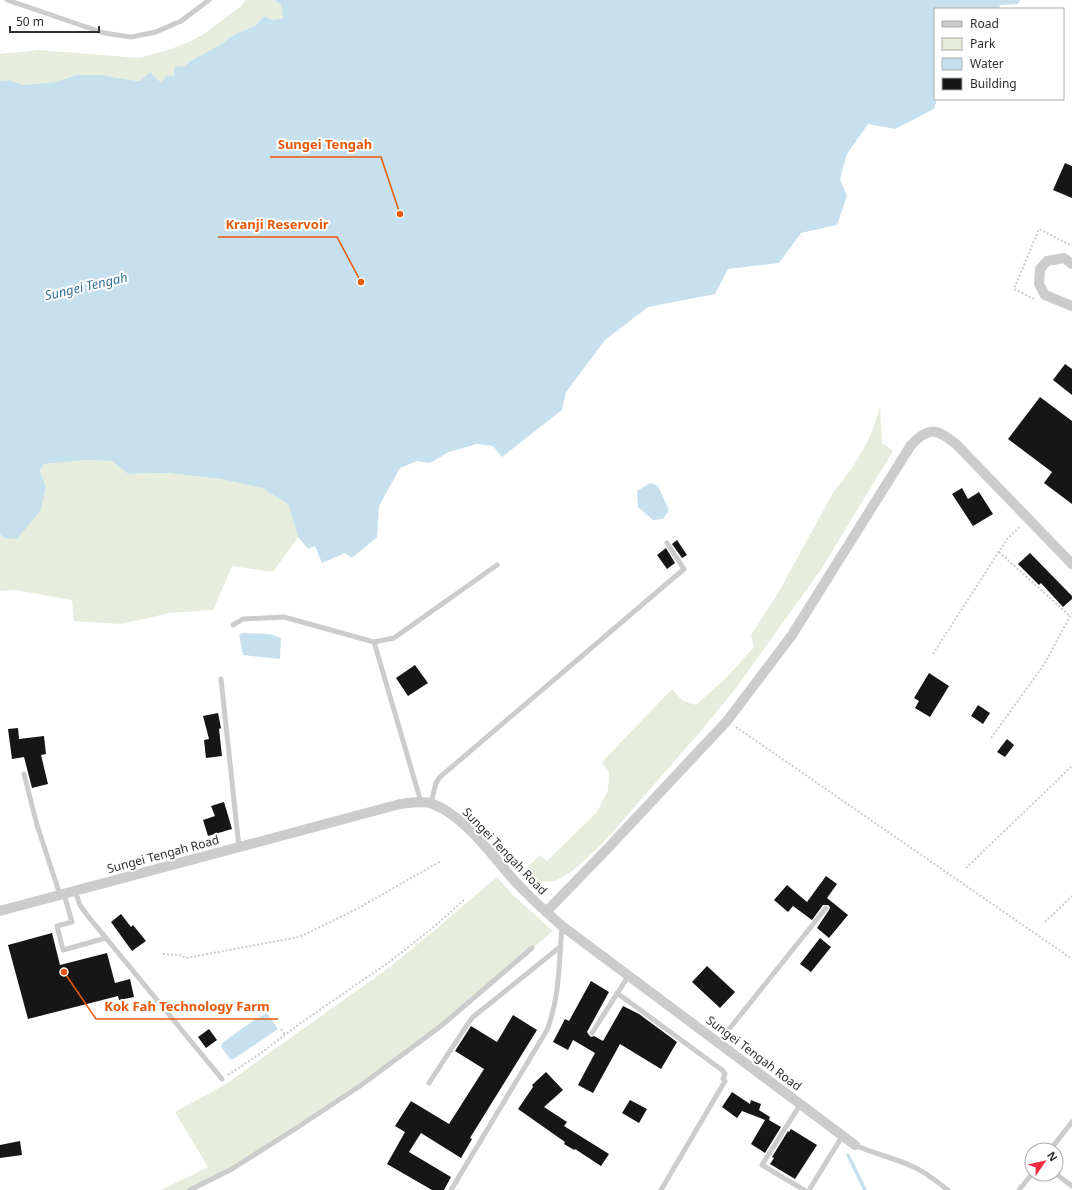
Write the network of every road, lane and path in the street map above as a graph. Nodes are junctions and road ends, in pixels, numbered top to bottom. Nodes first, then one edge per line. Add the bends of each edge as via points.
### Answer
1 (7, 0) edge
2 (209, 0) edge
3 (1072, 264) edge
4 (1072, 306) edge
5 (1028, 520) junction
6 (667, 543) dead end
7 (999, 552) junction
8 (496, 564) dead end
9 (1072, 564) edge
10 (1072, 613) edge
11 (1070, 616) junction
12 (233, 625) dead end
13 (374, 642) junction
14 (934, 654) dead end
15 (221, 679) dead end
16 (727, 721) junction
17 (991, 738) dead end
18 (1072, 766) edge
19 (24, 774) dead end
20 (421, 802) junction
21 (431, 803) junction
22 (239, 848) junction
23 (441, 861) dead end
24 (966, 868) dead end
25 (75, 891) junction
26 (62, 894) junction
27 (1072, 896) edge
28 (465, 899) dead end
29 (826, 908) dead end
30 (0, 911) edge
31 (546, 912) junction
32 (1045, 922) dead end
33 (562, 926) junction
34 (106, 938) junction
35 (560, 946) junction
36 (532, 948) dead end
37 (163, 954) dead end
38 (1072, 959) edge
39 (628, 975) junction
40 (617, 993) junction
41 (281, 1029) dead end
42 (592, 1032) dead end
43 (285, 1035) junction
44 (718, 1043) junction
45 (222, 1079) joint
46 (429, 1083) dead end
47 (800, 1105) junction
48 (1072, 1122) edge
49 (843, 1135) junction
50 (1056, 1142) edge
51 (855, 1144) joint
52 (1026, 1182) edge
53 (190, 1190) edge
54 (451, 1190) edge
55 (661, 1190) edge
56 (804, 1190) edge
57 (808, 1190) edge
58 (948, 1190) edge
59 (1019, 1190) edge

1 - 2 lane via 104,33 131,37 156,32 181,21
3 - 4 street via 1064,258 1047,261 1040,269 1039,284 1045,294
5 - 7 path via 1007,538
5 - 9 street
5 - 16 street via 956,444 933,431 918,438 911,445 792,635
6 - 21 lane via 684,569 440,777
7 - 11 path
7 - 14 path
8 - 13 lane via 407,630 394,638
10 - 11 path
11 - 17 path via 1044,666
12 - 13 lane via 243,620 284,617
13 - 20 lane
15 - 22 lane
16 - 31 street
16 - 38 path
18 - 24 path
19 - 26 lane via 37,825
20 - 21 street, Sungei Tengah Road
20 - 22 street, Sungei Tengah Road via 400,804
21 - 31 street, Sungei Tengah Road via 448,811 464,824
22 - 25 street, Sungei Tengah Road
23 - 37 path via 355,910 299,936 186,958
25 - 26 street, Sungei Tengah Road
25 - 34 lane via 80,905
26 - 30 street, Sungei Tengah Road
26 - 34 lane via 72,922 57,926 63,950
27 - 32 path
28 - 43 path via 388,962
29 - 44 lane
31 - 33 street, Sungei Tengah Road
33 - 35 lane
33 - 39 street, Sungei Tengah Road
34 - 45 lane
35 - 46 lane via 473,1017
35 - 54 lane via 556,993 547,1030
36 - 53 lane via 441,1026 360,1086 232,1169
39 - 40 lane
39 - 44 street, Sungei Tengah Road
40 - 42 lane
40 - 55 lane via 725,1074 725,1081
41 - 43 path
43 - 45 path
44 - 47 street, Sungei Tengah Road
47 - 49 street, Sungei Tengah Road
47 - 56 lane via 762,1165
48 - 50 lane
49 - 51 street, Sungei Tengah Road
49 - 57 lane
51 - 58 lane via 915,1167
52 - 59 lane

